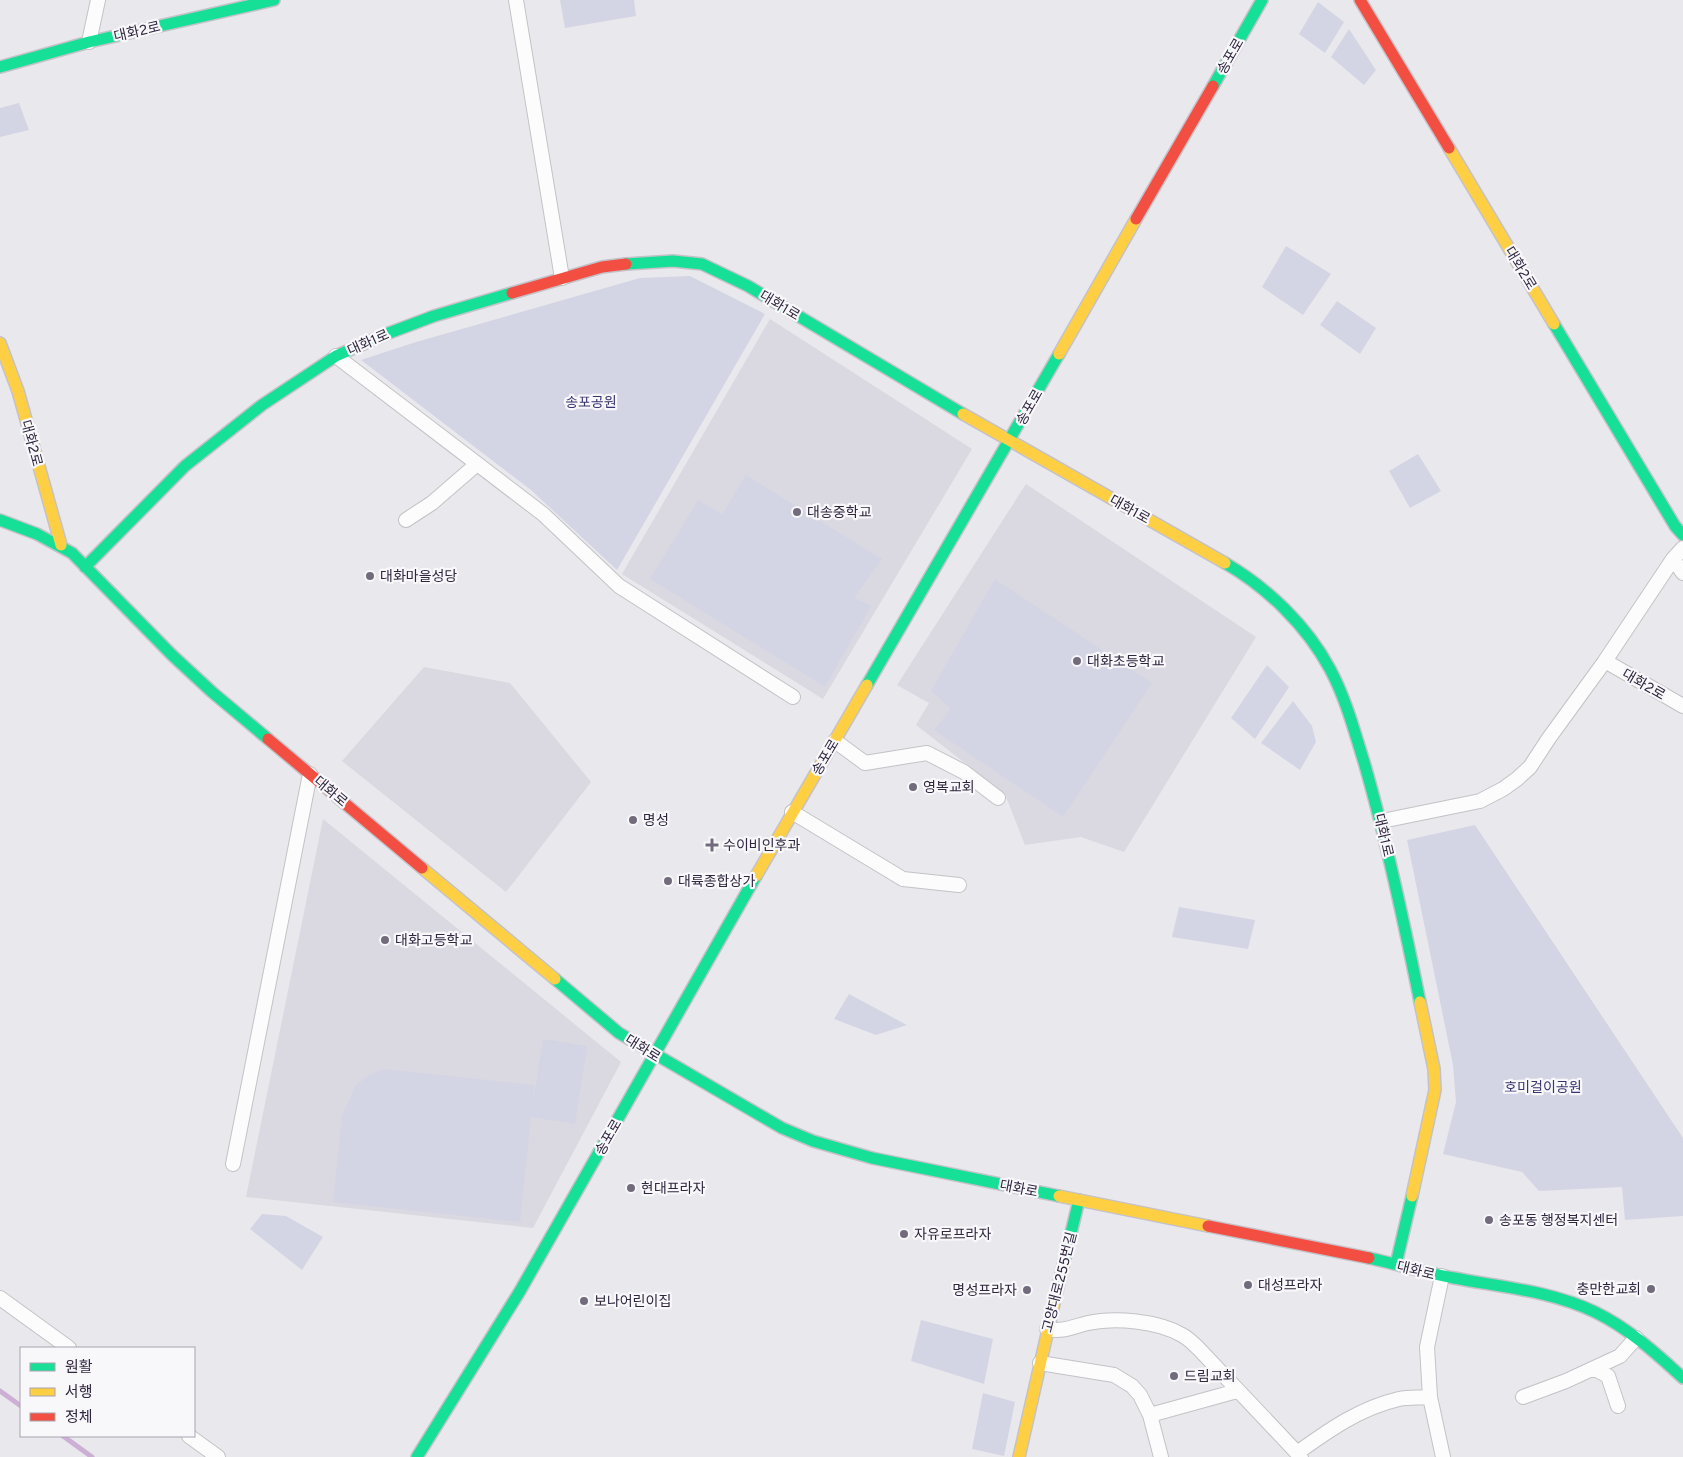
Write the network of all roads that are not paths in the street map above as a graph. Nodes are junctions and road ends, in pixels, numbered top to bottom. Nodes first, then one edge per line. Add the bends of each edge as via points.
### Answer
1 (98, 0) edge
2 (274, 0) edge
3 (516, 0) edge
4 (1262, 0) edge
5 (1360, 0) edge
6 (89, 42) junction
7 (0, 66) edge
8 (562, 278) junction
9 (0, 343) edge
10 (336, 356) junction
11 (1009, 442) junction
12 (477, 464) junction
13 (0, 520) edge
14 (406, 520) dead end
15 (1683, 535) edge
16 (61, 545) junction
17 (1683, 548) edge
18 (1673, 559) junction
19 (86, 567) junction
20 (1683, 574) edge
21 (1605, 661) junction
22 (793, 697) dead end
23 (1683, 706) edge
24 (835, 740) junction
25 (310, 774) junction
26 (998, 798) dead end
27 (792, 812) junction
28 (1382, 821) junction
29 (959, 885) dead end
30 (654, 1055) junction
31 (233, 1164) dead end
32 (1079, 1200) junction
33 (1396, 1264) junction
34 (1442, 1276) junction
35 (0, 1298) edge
36 (1047, 1329) junction
37 (1636, 1338) junction
38 (68, 1347) edge
39 (1040, 1364) junction
40 (1595, 1369) junction
41 (1683, 1378) edge
42 (1237, 1391) junction
43 (1430, 1397) junction
44 (1523, 1397) dead end
45 (1618, 1406) dead end
46 (1150, 1415) junction
47 (190, 1437) edge
48 (1299, 1455) edge
49 (218, 1457) edge
50 (417, 1457) edge
51 (1019, 1457) edge
52 (1161, 1457) edge
53 (1443, 1457) edge

1 - 6 street
2 - 6 street, 대화2로
3 - 8 street
4 - 11 street, 송포로
5 - 15 street, 대화2로
6 - 7 street, 대화2로
8 - 10 street, 대화1로 via 434,316
8 - 11 street, 대화1로 via 637,262 673,260 702,264 748,286
9 - 16 street, 대화2로 via 18,391
10 - 12 street, 대화1로
10 - 19 street, 대화1로 via 262,405 185,466
11 - 24 street, 송포로
11 - 28 street, 대화1로 via 1216,556 1269,594 1308,636 1338,686 1351,717
12 - 14 street via 432,503
12 - 22 street, 대화1로 via 543,514 619,586
13 - 16 street, 대화로
16 - 19 street, 대화로
17 - 18 street
18 - 20 street
18 - 21 street
19 - 25 street, 대화로 via 172,656
21 - 23 street, 대화2로
21 - 28 street via 1530,767 1517,779 1480,801
24 - 26 street via 865,763 927,754 964,772
24 - 27 street, 송포로
25 - 30 street, 대화로 via 619,1033
25 - 31 street
27 - 29 street via 903,880
27 - 30 street, 송포로
28 - 33 street, 대화1로 via 1435,1076 1431,1113
30 - 32 street, 대화로 via 754,1113 813,1141 872,1158
30 - 50 street, 송포로 via 520,1291
32 - 33 street, 대화로
32 - 36 street, 고양대로255번길
33 - 34 street, 대화로
34 - 37 street, 대화로 via 1572,1302 1622,1327
34 - 43 street, 대화로 via 1427,1347
35 - 38 street
36 - 39 street, 고양대로255번길
36 - 42 street via 1060,1331 1088,1323 1128,1320 1170,1330 1189,1339
37 - 40 street via 1620,1356
37 - 41 street, 대화로
39 - 46 street via 1104,1373 1123,1379 1140,1395
39 - 51 street, 고양대로255번길
40 - 44 street
40 - 45 street via 1608,1376
42 - 46 street
42 - 48 street
43 - 48 street via 1400,1399 1366,1409 1338,1424
43 - 53 street, 대화로
46 - 52 street
47 - 49 street

